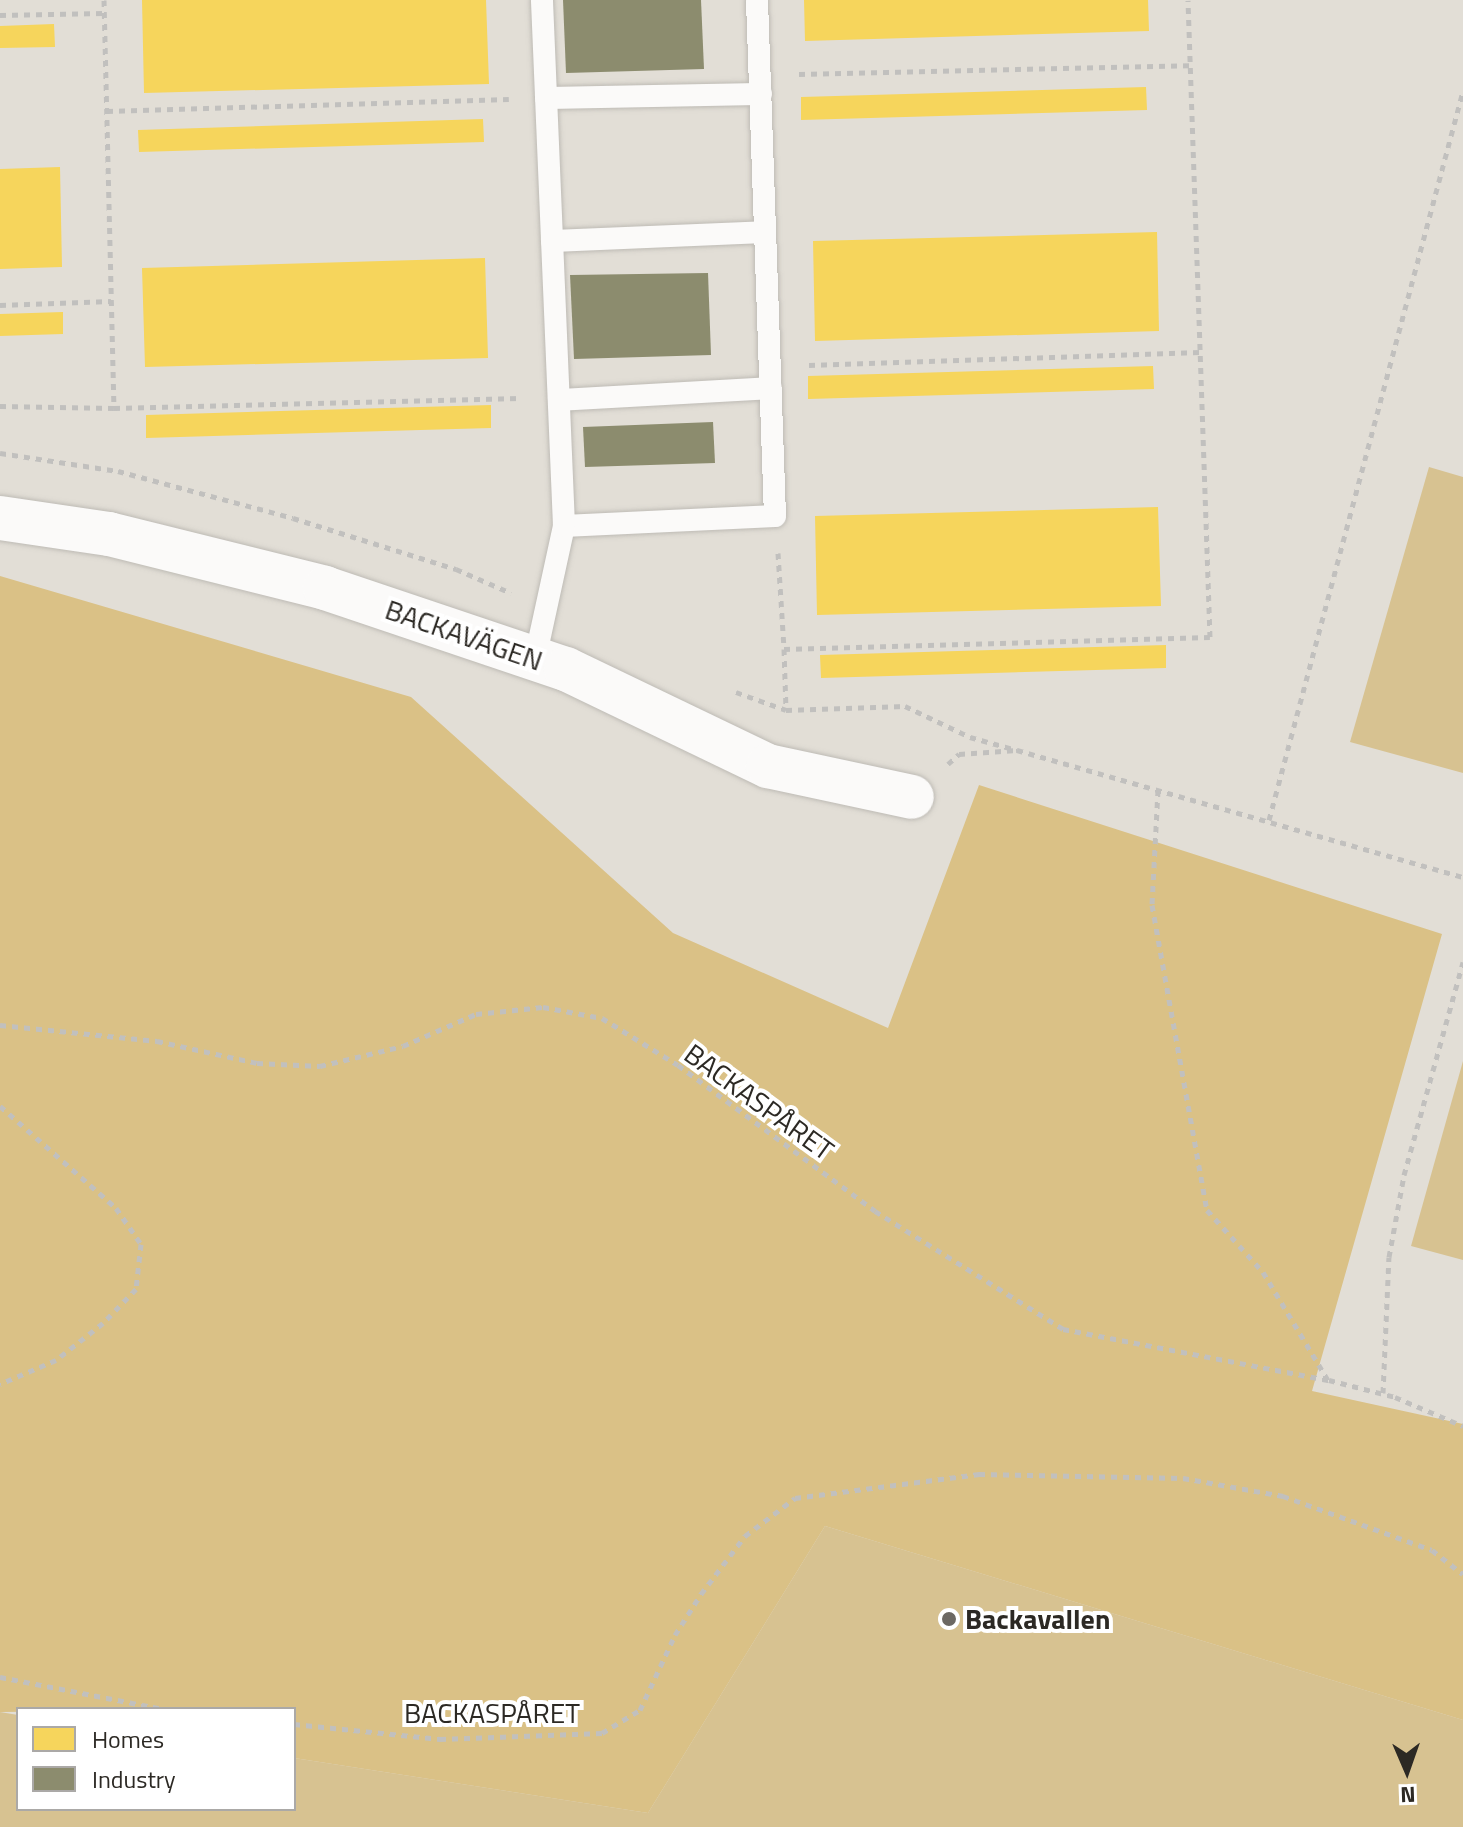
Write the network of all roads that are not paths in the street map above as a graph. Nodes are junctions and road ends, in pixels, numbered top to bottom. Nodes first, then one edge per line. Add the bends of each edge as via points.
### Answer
1 (542, 0) edge
2 (757, 0) edge
3 (760, 84) junction
4 (546, 98) junction
5 (765, 232) junction
6 (552, 241) junction
7 (770, 377) junction
8 (559, 400) junction
9 (0, 518) edge
10 (564, 526) junction
11 (535, 659) junction
12 (912, 797) road end

1 - 4 lane
2 - 3 lane
3 - 4 lane
3 - 5 lane
4 - 6 lane
5 - 6 lane
5 - 7 lane
6 - 8 lane
7 - 8 lane
7 - 10 lane via 775,516
8 - 10 lane
9 - 11 street, BACKAVÄGEN via 109,534 325,588
10 - 11 lane
11 - 12 street, BACKAVÄGEN via 768,766

